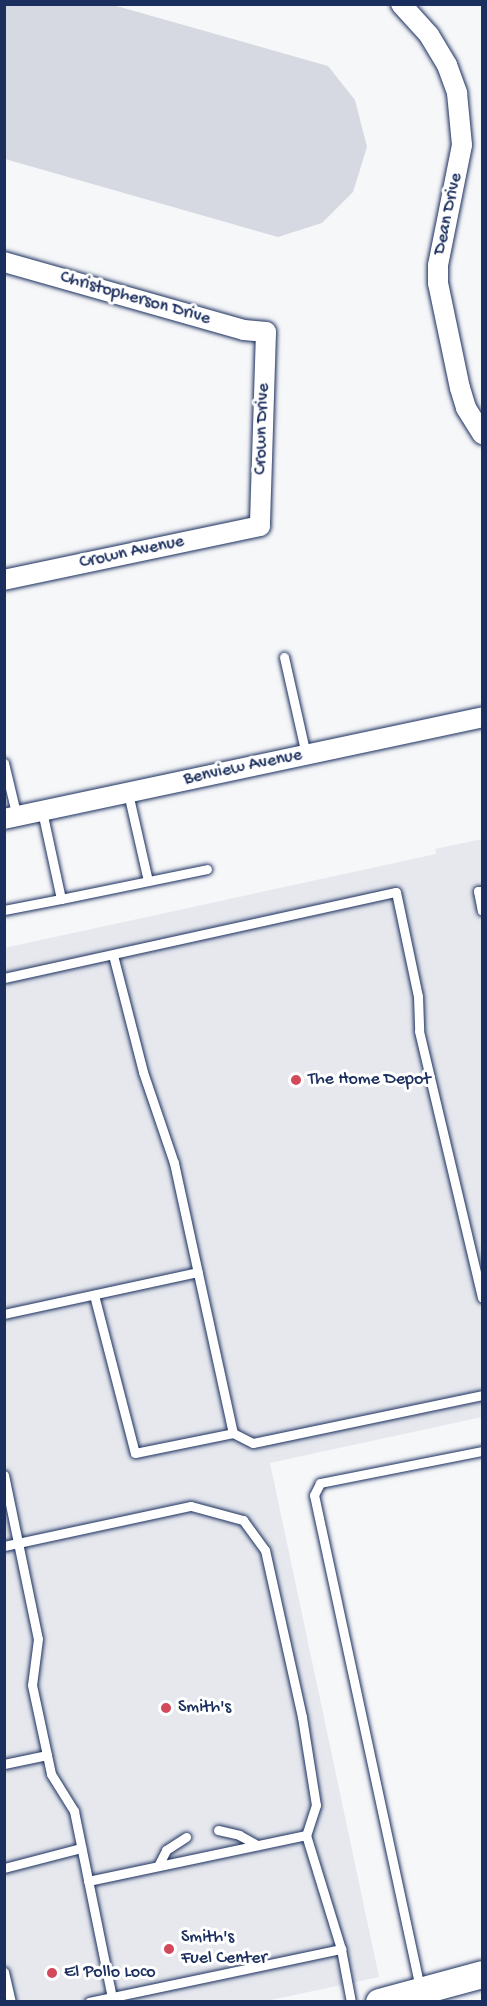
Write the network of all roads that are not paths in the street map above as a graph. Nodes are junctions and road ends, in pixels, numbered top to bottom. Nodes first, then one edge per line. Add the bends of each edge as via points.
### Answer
1 (401, 4) edge
2 (4, 262) edge
3 (266, 332) joint
4 (483, 434) edge
5 (260, 526) joint
6 (4, 580) edge
7 (284, 657) dead end
8 (483, 717) edge
9 (306, 755) junction
10 (4, 763) edge
11 (128, 793) junction
12 (42, 811) junction
13 (11, 818) edge
14 (207, 869) dead end
15 (148, 881) junction
16 (483, 891) edge
17 (61, 900) junction
18 (4, 910) edge
19 (483, 911) edge
20 (113, 955) junction
21 (4, 978) edge
22 (198, 1272) junction
23 (94, 1295) junction
24 (483, 1298) edge
25 (4, 1314) edge
26 (483, 1395) edge
27 (233, 1433) junction
28 (483, 1451) edge
29 (4, 1475) edge
30 (18, 1544) junction
31 (4, 1546) edge
32 (47, 1755) junction
33 (4, 1764) edge
34 (218, 1830) dead end
35 (306, 1835) junction
36 (186, 1837) dead end
37 (257, 1845) junction
38 (81, 1848) junction
39 (158, 1866) junction
40 (4, 1868) edge
41 (88, 1881) junction
42 (341, 1949) junction
43 (4, 1972) edge
44 (479, 1975) edge
45 (420, 1988) junction
46 (112, 1999) edge
47 (11, 2001) edge
48 (89, 2001) edge
49 (351, 2001) edge
50 (378, 2001) edge

1 - 4 street, Dean Drive via 429,35 447,65 457,93 462,146 438,283 460,388 466,408
2 - 3 street, Christopherson Drive via 244,330
3 - 5 street, Crown Drive
5 - 6 street, Crown Avenue
7 - 9 lane
8 - 9 street, Benview Avenue
9 - 11 street, Benview Avenue
10 - 13 lane
11 - 12 street, Benview Avenue
11 - 15 lane
12 - 13 street, Benview Avenue
12 - 17 lane
14 - 15 lane
15 - 17 lane
16 - 19 lane via 478,891
17 - 18 lane
20 - 21 lane
20 - 22 lane via 142,1072 174,1163
20 - 24 lane via 396,892 418,996 419,1031
22 - 23 lane
22 - 27 lane
23 - 25 lane
23 - 27 lane via 135,1453
26 - 27 lane via 253,1443
28 - 45 lane via 320,1483 314,1495
29 - 30 lane
30 - 31 lane
30 - 32 lane via 38,1639 32,1685
30 - 35 lane via 191,1506 243,1520 265,1550 302,1717 316,1805
32 - 33 lane
32 - 38 lane via 51,1774 74,1811
34 - 37 lane
35 - 37 lane
35 - 42 lane
36 - 39 lane via 166,1850
37 - 39 lane
38 - 40 lane
38 - 41 lane
39 - 41 lane
41 - 46 lane
42 - 46 lane
42 - 49 lane
43 - 47 lane
44 - 45 main road
45 - 50 main road
46 - 48 lane

